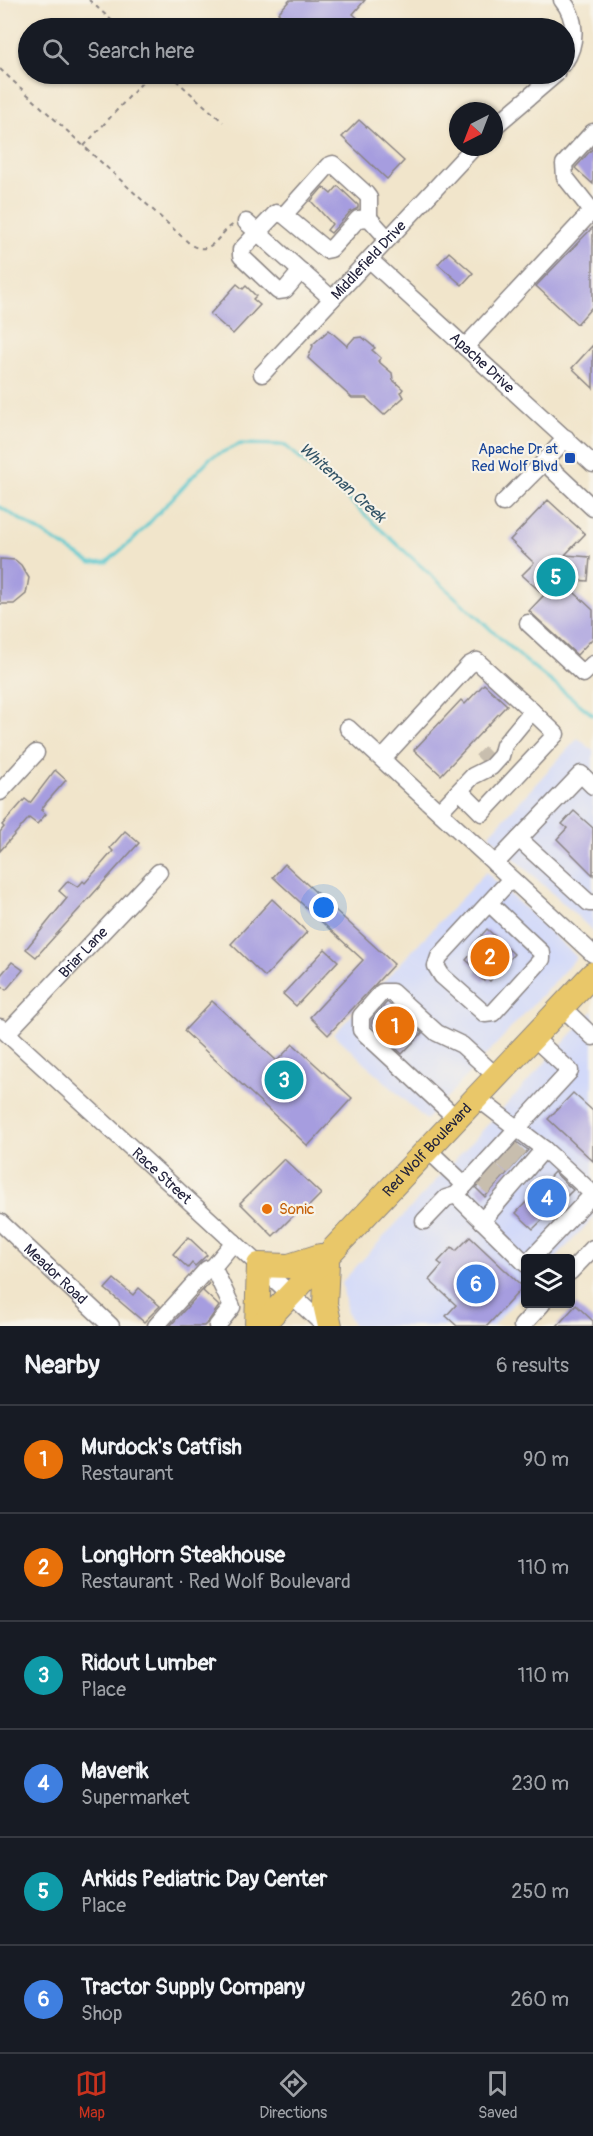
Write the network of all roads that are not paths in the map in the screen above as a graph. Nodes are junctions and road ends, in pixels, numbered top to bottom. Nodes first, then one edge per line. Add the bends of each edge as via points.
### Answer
1 (562, 0) edge
2 (570, 18) edge
3 (544, 84) edge
4 (503, 119) edge
5 (593, 132) edge
6 (466, 156) edge
7 (284, 215) junction
8 (369, 218) junction
9 (252, 227) junction
10 (388, 239) junction
11 (370, 260) junction
12 (301, 271) junction
13 (332, 299) junction
14 (465, 347) junction
15 (262, 374) dead end
16 (566, 438) junction
17 (544, 462) junction
18 (593, 464) edge
19 (503, 504) dead end
20 (593, 508) edge
21 (528, 623) dead end
22 (593, 664) edge
23 (532, 711) junction
24 (348, 728) dead end
25 (491, 752) junction
26 (36, 753) dead end
27 (383, 758) junction
28 (473, 776) junction
29 (593, 786) edge
30 (460, 791) junction
31 (0, 792) edge
32 (441, 811) junction
33 (519, 839) junction
34 (495, 864) junction
35 (159, 872) dead end
36 (511, 879) junction
37 (489, 903) junction
38 (593, 903) edge
39 (593, 954) edge
40 (593, 974) edge
41 (562, 1007) junction
42 (3, 1030) edge
43 (533, 1037) junction
44 (593, 1037) edge
45 (496, 1076) junction
46 (476, 1097) junction
47 (456, 1118) junction
48 (517, 1129) junction
49 (426, 1149) junction
50 (544, 1149) junction
51 (498, 1171) junction
52 (424, 1221) dead end
53 (482, 1221) junction
54 (0, 1222) edge
55 (234, 1242) junction
56 (593, 1248) edge
57 (536, 1254) edge
58 (325, 1258) junction
59 (521, 1259) edge
60 (258, 1265) junction
61 (213, 1266) junction
62 (575, 1267) edge
63 (291, 1295) junction
64 (538, 1308) edge
65 (111, 1326) edge
66 (156, 1326) edge
67 (217, 1326) edge
68 (259, 1326) edge
69 (325, 1326) edge
70 (330, 1326) edge
71 (522, 1326) edge

1 - 2 street
3 - 4 street
5 - 14 street via 564,164 565,177 592,210
6 - 10 street, Middlefield Drive
7 - 8 street via 326,250 332,249 358,219
7 - 8 street via 333,164 369,198
7 - 9 street via 271,216
8 - 10 street
9 - 12 street
9 - 12 street via 241,256 278,291 285,290
10 - 11 street, Middlefield Drive
11 - 13 street, Middlefield Drive
11 - 14 street, Apache Drive
12 - 13 street
13 - 15 street, Middlefield Drive
14 - 16 street, Apache Drive
16 - 17 street
16 - 18 street, Apache Drive
17 - 19 street
17 - 20 street
21 - 22 street via 583,674
23 - 25 street
23 - 27 street via 477,661
23 - 30 street via 556,734 482,813
24 - 27 street
25 - 28 street
25 - 28 street via 501,756 491,767
26 - 31 street
27 - 32 street
28 - 30 street
29 - 33 street via 581,774
30 - 32 street
32 - 34 street
33 - 34 street
33 - 38 street
34 - 36 street
35 - 42 street, Briar Lane
36 - 37 street
36 - 39 street
37 - 37 street via 439,957 436,966 485,1014 493,1013 542,959 542,953
40 - 41 highway, Red Wolf Boulevard
41 - 43 highway, Red Wolf Boulevard
41 - 44 street
42 - 55 street, Race Street
43 - 45 highway, Red Wolf Boulevard
43 - 48 street via 570,1071
45 - 46 highway, Red Wolf Boulevard
45 - 47 street via 462,1045 437,1033 392,992 382,992 361,1016 361,1030
46 - 47 highway, Red Wolf Boulevard
46 - 48 street
47 - 49 highway, Red Wolf Boulevard
48 - 50 street
48 - 51 street
49 - 51 street
49 - 58 highway, Red Wolf Boulevard
50 - 51 street
50 - 57 street via 593,1194
51 - 52 street via 446,1198
51 - 53 street
51 - 53 street
53 - 59 street
54 - 65 street, Meador Road
55 - 60 street, Race Street
55 - 61 street
56 - 62 street
58 - 60 highway via 320,1256 289,1266
58 - 63 highway, Red Wolf Boulevard
58 - 70 highway via 325,1304
60 - 63 street, Race Street
60 - 68 highway
61 - 66 street
61 - 67 street via 232,1303 231,1311
63 - 68 highway, Red Wolf Boulevard
63 - 69 street, Race Street
64 - 71 street

